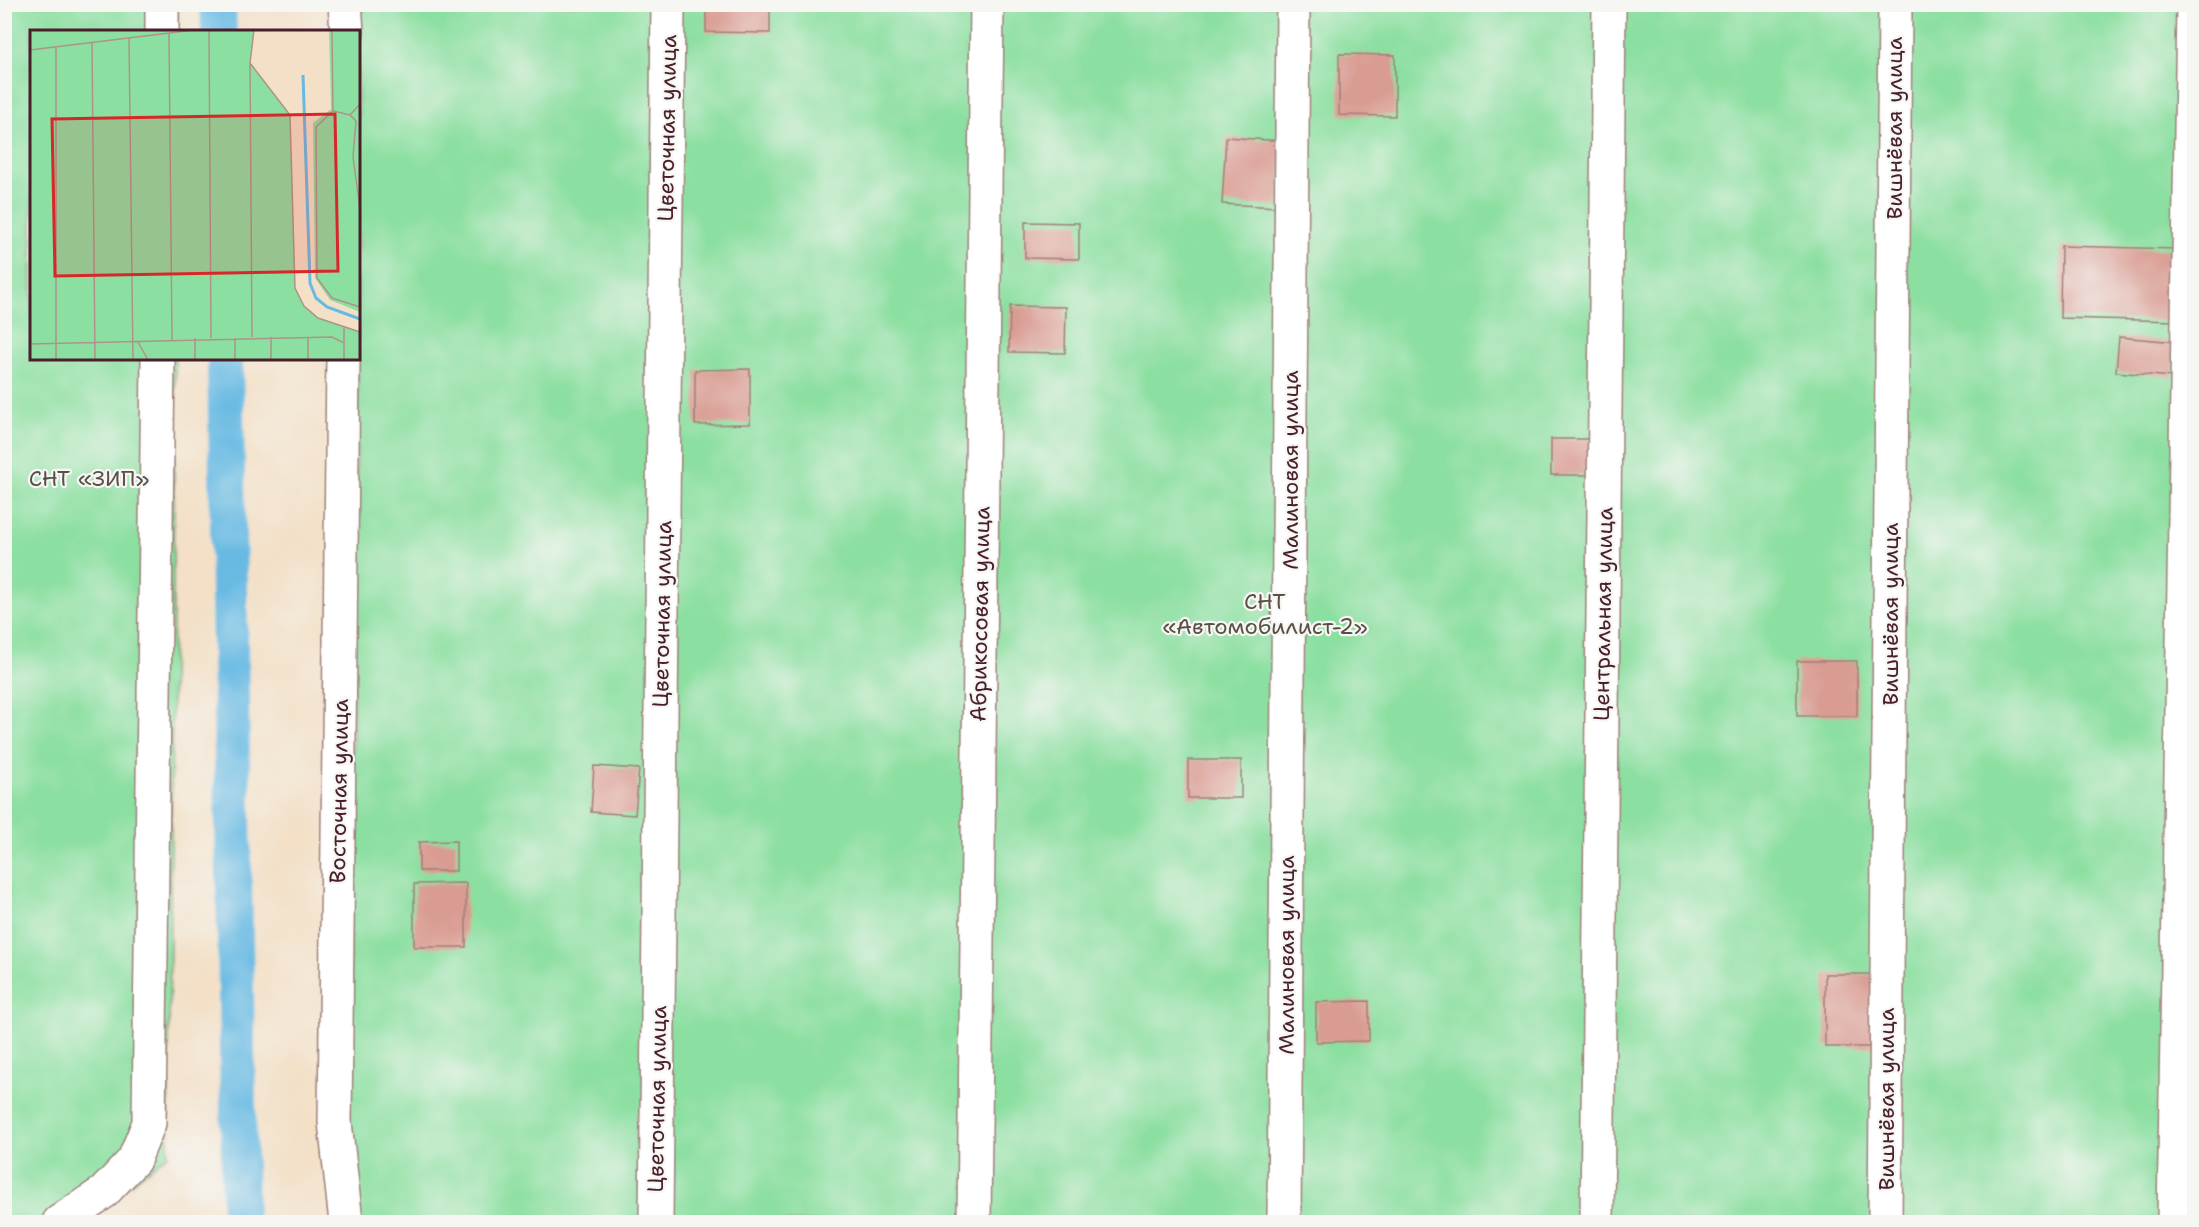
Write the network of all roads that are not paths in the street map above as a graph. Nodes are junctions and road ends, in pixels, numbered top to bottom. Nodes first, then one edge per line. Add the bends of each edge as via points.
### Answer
1 (162, 4) edge
2 (345, 4) edge
3 (668, 4) edge
4 (987, 4) edge
5 (1293, 4) edge
6 (1610, 4) edge
7 (1895, 4) edge
8 (2193, 4) edge
9 (162, 30) edge
10 (347, 30) edge
11 (158, 360) edge
12 (343, 360) edge
13 (59, 1222) edge
14 (346, 1222) edge
15 (656, 1222) edge
16 (974, 1222) edge
17 (1284, 1222) edge
18 (1597, 1222) edge
19 (1885, 1222) edge
20 (2174, 1222) edge

1 - 9 street
2 - 10 street
3 - 15 street, Цветочная улица
4 - 16 street, Абрикосовая улица
5 - 17 street, Малиновая улица
6 - 18 street, Центральная улица
7 - 19 street, Вишнёвая улица
8 - 20 street
11 - 13 street via 149,1123 134,1160 104,1192
12 - 14 street, Восточная улица via 335,1122

